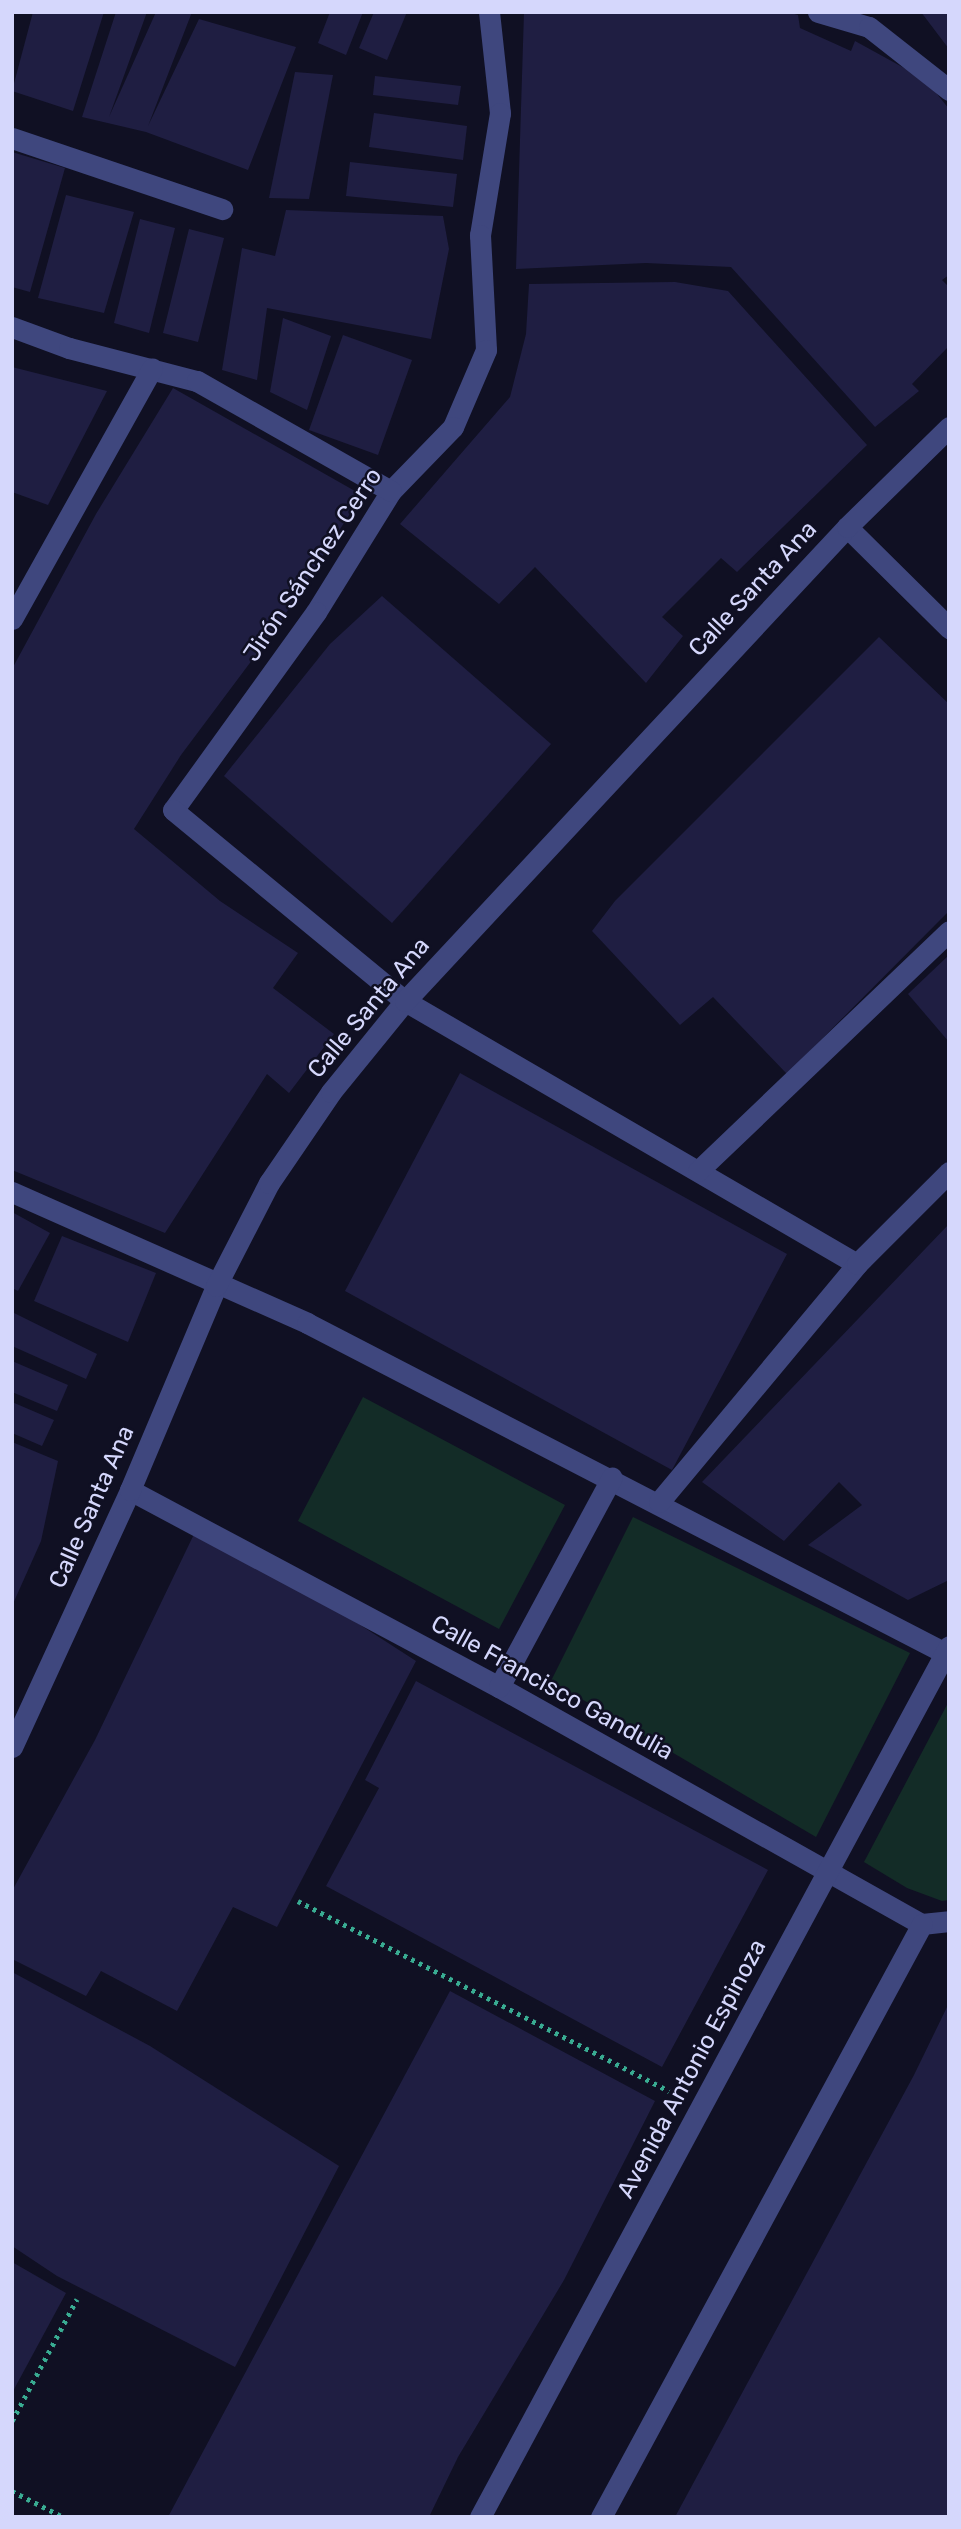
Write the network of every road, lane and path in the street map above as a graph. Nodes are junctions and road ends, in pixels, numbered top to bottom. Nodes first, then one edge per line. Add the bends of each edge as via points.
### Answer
1 (489, 12) edge
2 (818, 12) edge
3 (949, 90) edge
4 (12, 138) edge
5 (222, 209) dead end
6 (12, 327) edge
7 (152, 368) junction
8 (949, 427) edge
9 (391, 491) junction
10 (847, 527) junction
11 (12, 619) edge
12 (949, 628) edge
13 (949, 931) edge
14 (405, 1001) junction
15 (698, 1171) junction
16 (949, 1172) edge
17 (12, 1192) edge
18 (857, 1264) junction
19 (216, 1286) junction
20 (612, 1477) junction
21 (130, 1490) junction
22 (659, 1502) junction
23 (947, 1651) edge
24 (499, 1687) junction
25 (12, 1747) edge
26 (827, 1873) junction
27 (298, 1901) dead end
28 (949, 1921) edge
29 (922, 1924) junction
30 (701, 2108) junction
31 (77, 2299) dead end
32 (12, 2421) edge
33 (12, 2491) edge
34 (63, 2517) edge
35 (480, 2517) edge
36 (601, 2517) edge

1 - 9 street, Jirón Sánchez Cerro via 500,114 480,235 486,349 453,427
2 - 3 street via 869,27
4 - 5 street
6 - 7 street via 69,348
7 - 9 street via 197,381
7 - 11 street
8 - 10 street, Calle Santa Ana
9 - 14 street, Jirón Sánchez Cerro via 316,612 173,810
10 - 12 street
10 - 14 street, Calle Santa Ana
13 - 15 street
14 - 15 street
14 - 19 street, Calle Santa Ana via 331,1092 269,1183
15 - 18 street
16 - 18 street
17 - 19 street
18 - 22 street
19 - 20 street via 307,1323
19 - 21 street, Calle Santa Ana
20 - 22 street
20 - 24 street
21 - 24 street, Calle Francisco Gandulia
21 - 25 street, Calle Santa Ana
22 - 23 street
23 - 26 street, Avenida Antonio Espinoza
24 - 26 street, Calle Francisco Gandulia
26 - 29 street, Calle Francisco Gandulia
26 - 30 street, Avenida Antonio Espinoza
27 - 30 path
28 - 29 street
29 - 36 street
30 - 35 street, Avenida Antonio Espinoza
31 - 32 path
33 - 34 path

